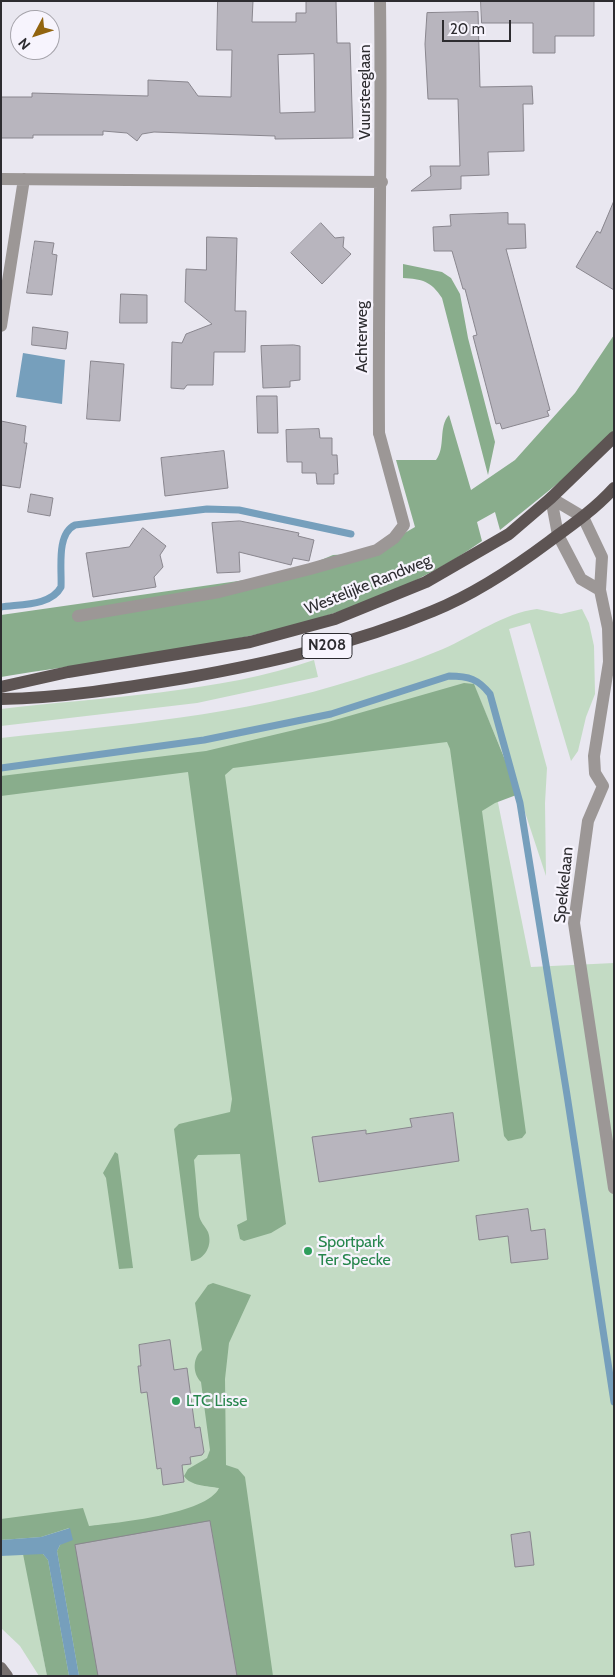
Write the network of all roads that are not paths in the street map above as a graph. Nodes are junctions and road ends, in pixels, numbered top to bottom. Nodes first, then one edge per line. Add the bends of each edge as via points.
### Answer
1 (380, 1) edge
2 (1, 179) edge
3 (24, 179) junction
4 (382, 182) junction
5 (1, 326) edge
6 (614, 437) edge
7 (614, 488) edge
8 (551, 498) junction
9 (583, 516) junction
10 (558, 535) junction
11 (600, 590) junction
12 (78, 616) dead end
13 (1, 687) edge
14 (1, 699) edge
15 (609, 789) edge
16 (614, 1188) edge
17 (1, 1668) edge
18 (6, 1676) edge

1 - 4 street, Vuursteeglaan
2 - 3 street
3 - 4 street
3 - 5 street
4 - 12 street, Achterweg via 378,280 379,433 404,525 394,538 376,550 310,570 219,592
6 - 8 main road, Westelijke Randweg / N208
7 - 9 main road, N208
8 - 9 street
8 - 10 street
8 - 13 main road, Westelijke Randweg / N208 via 509,534 426,582 335,619 250,642 68,672
9 - 10 main road, N208
9 - 11 street, Spekkelaan via 602,557
10 - 11 street via 581,579
10 - 14 main road, N208 via 476,590 434,611 369,635 261,664 165,681 68,695
11 - 15 street, Spekkelaan via 608,628 609,662 594,756 595,773
15 - 16 street, Spekkelaan via 588,821 574,924
17 - 18 street

